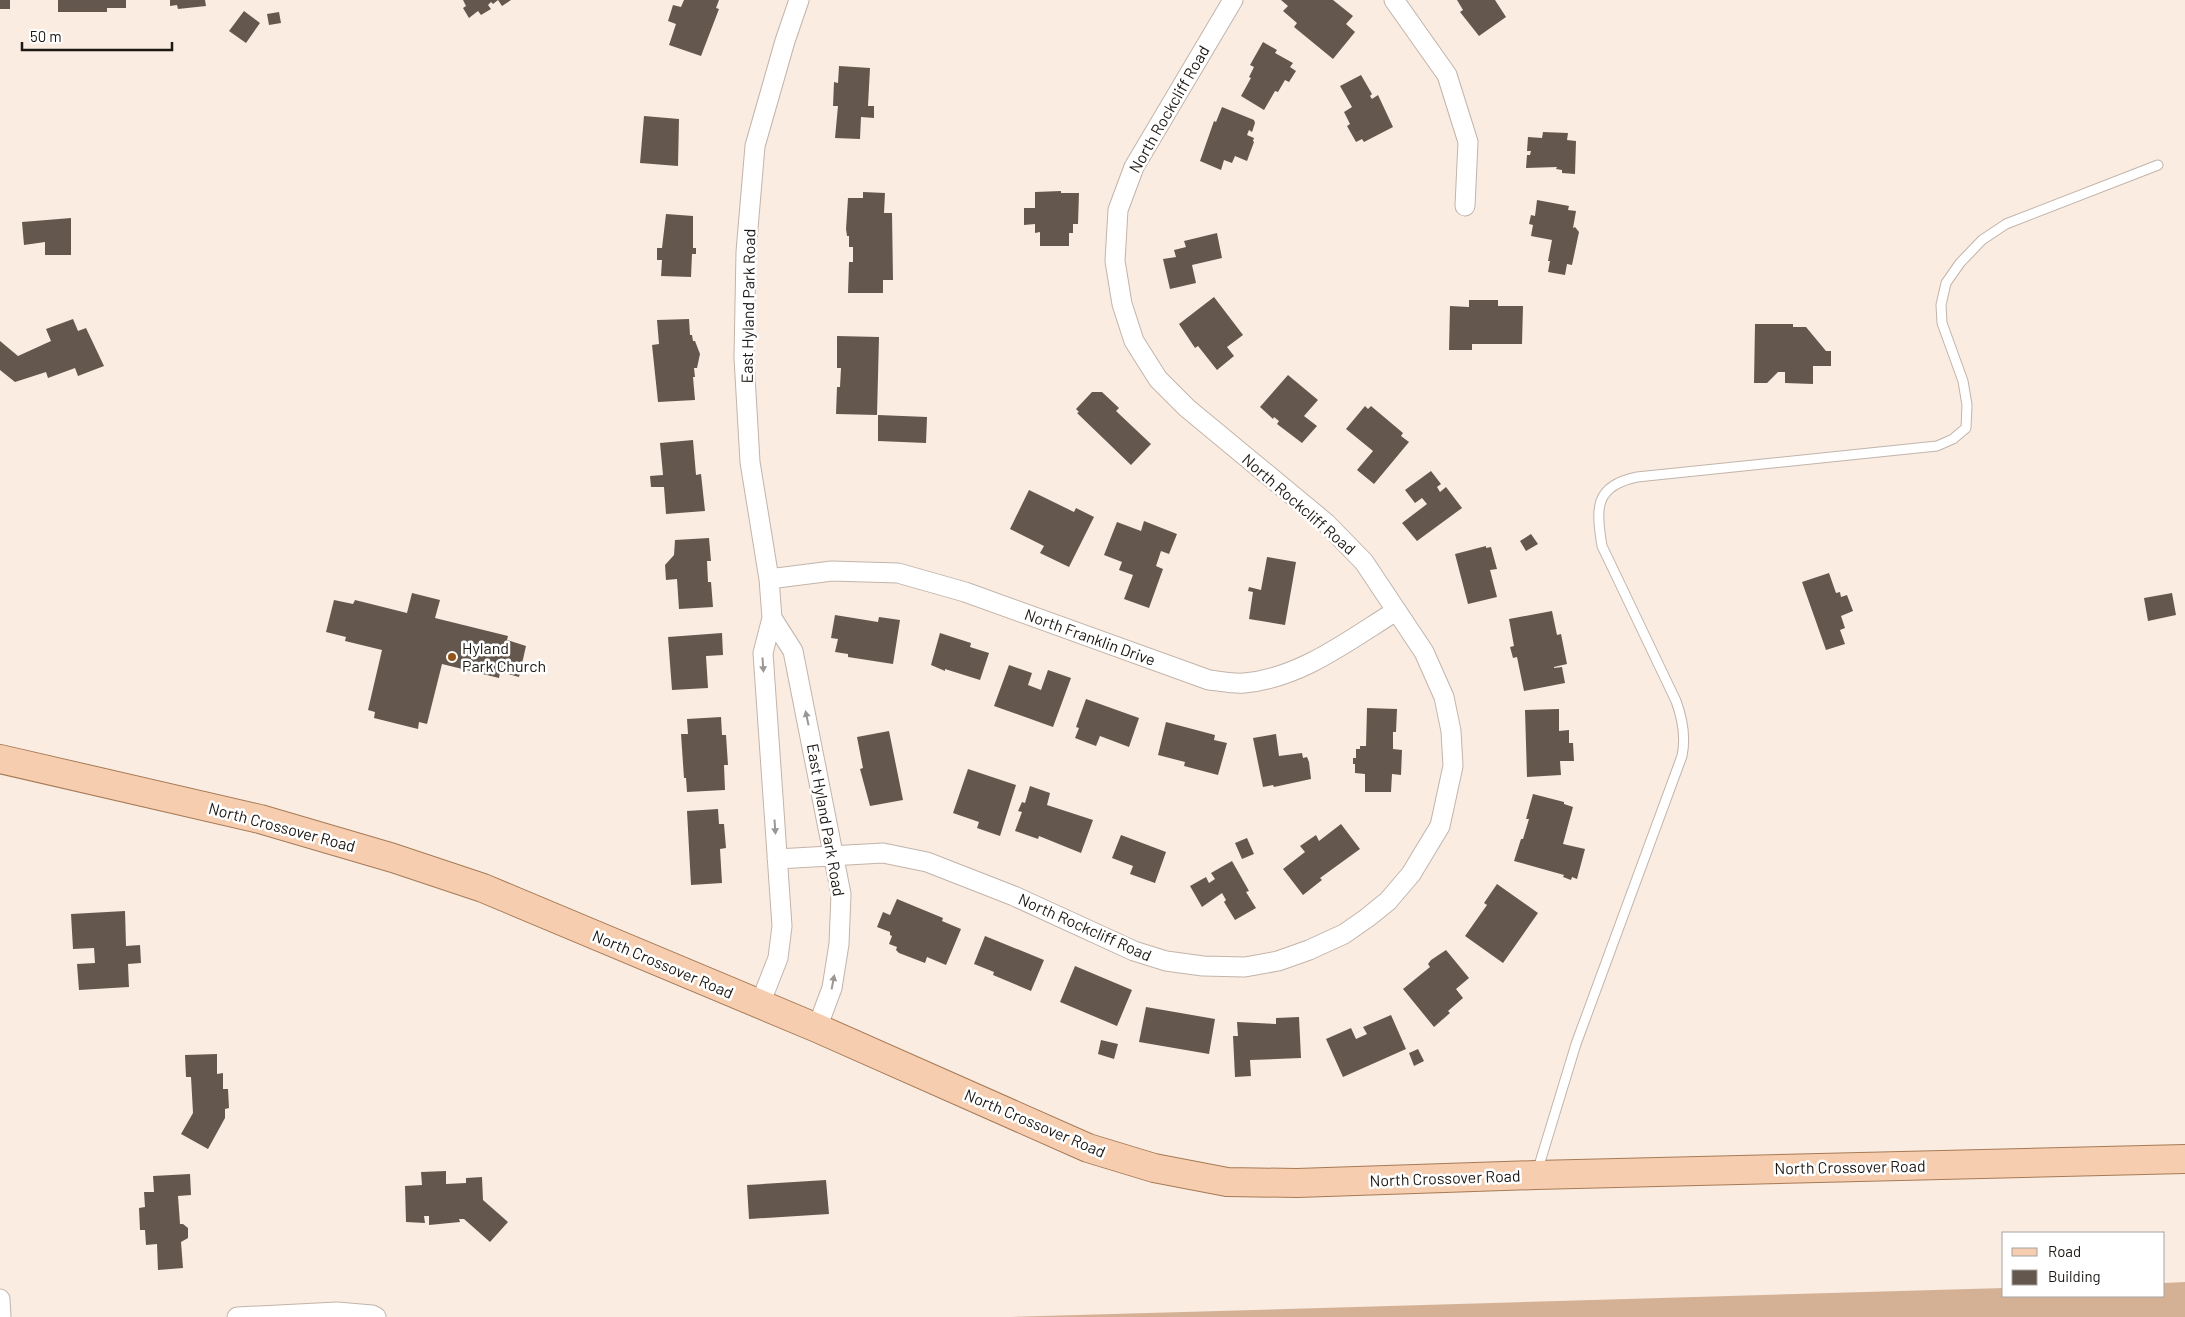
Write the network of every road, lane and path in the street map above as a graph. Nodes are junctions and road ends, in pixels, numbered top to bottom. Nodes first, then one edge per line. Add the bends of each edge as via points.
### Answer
1 (799, 0) edge
2 (1233, 0) edge
3 (1394, 0) edge
4 (2158, 165) dead end
5 (1465, 206) dead end
6 (769, 579) junction
7 (1396, 610) junction
8 (772, 618) junction
9 (0, 759) edge
10 (835, 856) junction
11 (777, 859) junction
12 (760, 1004) junction
13 (817, 1028) junction
14 (2185, 1159) edge
15 (1536, 1175) junction
16 (0, 1299) edge
17 (1, 1317) edge
18 (237, 1317) edge
19 (376, 1317) edge

1 - 6 street, East Hyland Park Road via 755,146 746,252 744,358 750,462
2 - 7 street, North Rockcliff Road via 1134,167 1118,210 1115,261 1122,304 1134,341 1158,379 1187,408 1326,523 1364,562
3 - 5 street via 1447,76 1468,142
4 - 15 lane via 2006,224 1982,240 1960,263 1946,283 1941,305 1942,323 1963,381 1967,405 1966,428 1953,439 1937,446 1638,477 1621,480 1607,489 1599,502 1602,546 1676,701 1684,743 1682,756 1576,1044
6 - 7 street, North Franklin Drive via 832,572 898,573 965,592 1209,680 1242,684 1273,679 1305,666
6 - 8 street, East Hyland Park Road
7 - 10 street, North Rockcliff Road via 1424,652 1444,697 1451,731 1453,766 1448,793 1440,826 1411,874 1388,901 1367,918 1327,942 1278,961 1245,967 1166,961 1134,951 1014,896 927,862 883,853
10 -> 8 street, East Hyland Park Road via 793,651
8 -> 11 street, East Hyland Park Road via 762,653
9 - 12 main road, North Crossover Road via 260,819 393,858 484,888
10 - 11 street, North Rockcliff Road
13 -> 10 street, East Hyland Park Road via 832,988 840,944 841,894
11 - 12 street, East Hyland Park Road via 782,926 778,958
12 - 13 main road, North Crossover Road
13 - 15 main road, North Crossover Road via 1088,1148 1154,1168 1227,1182 1297,1183
14 - 15 main road, North Crossover Road
16 - 17 street
18 - 19 street via 337,1312

